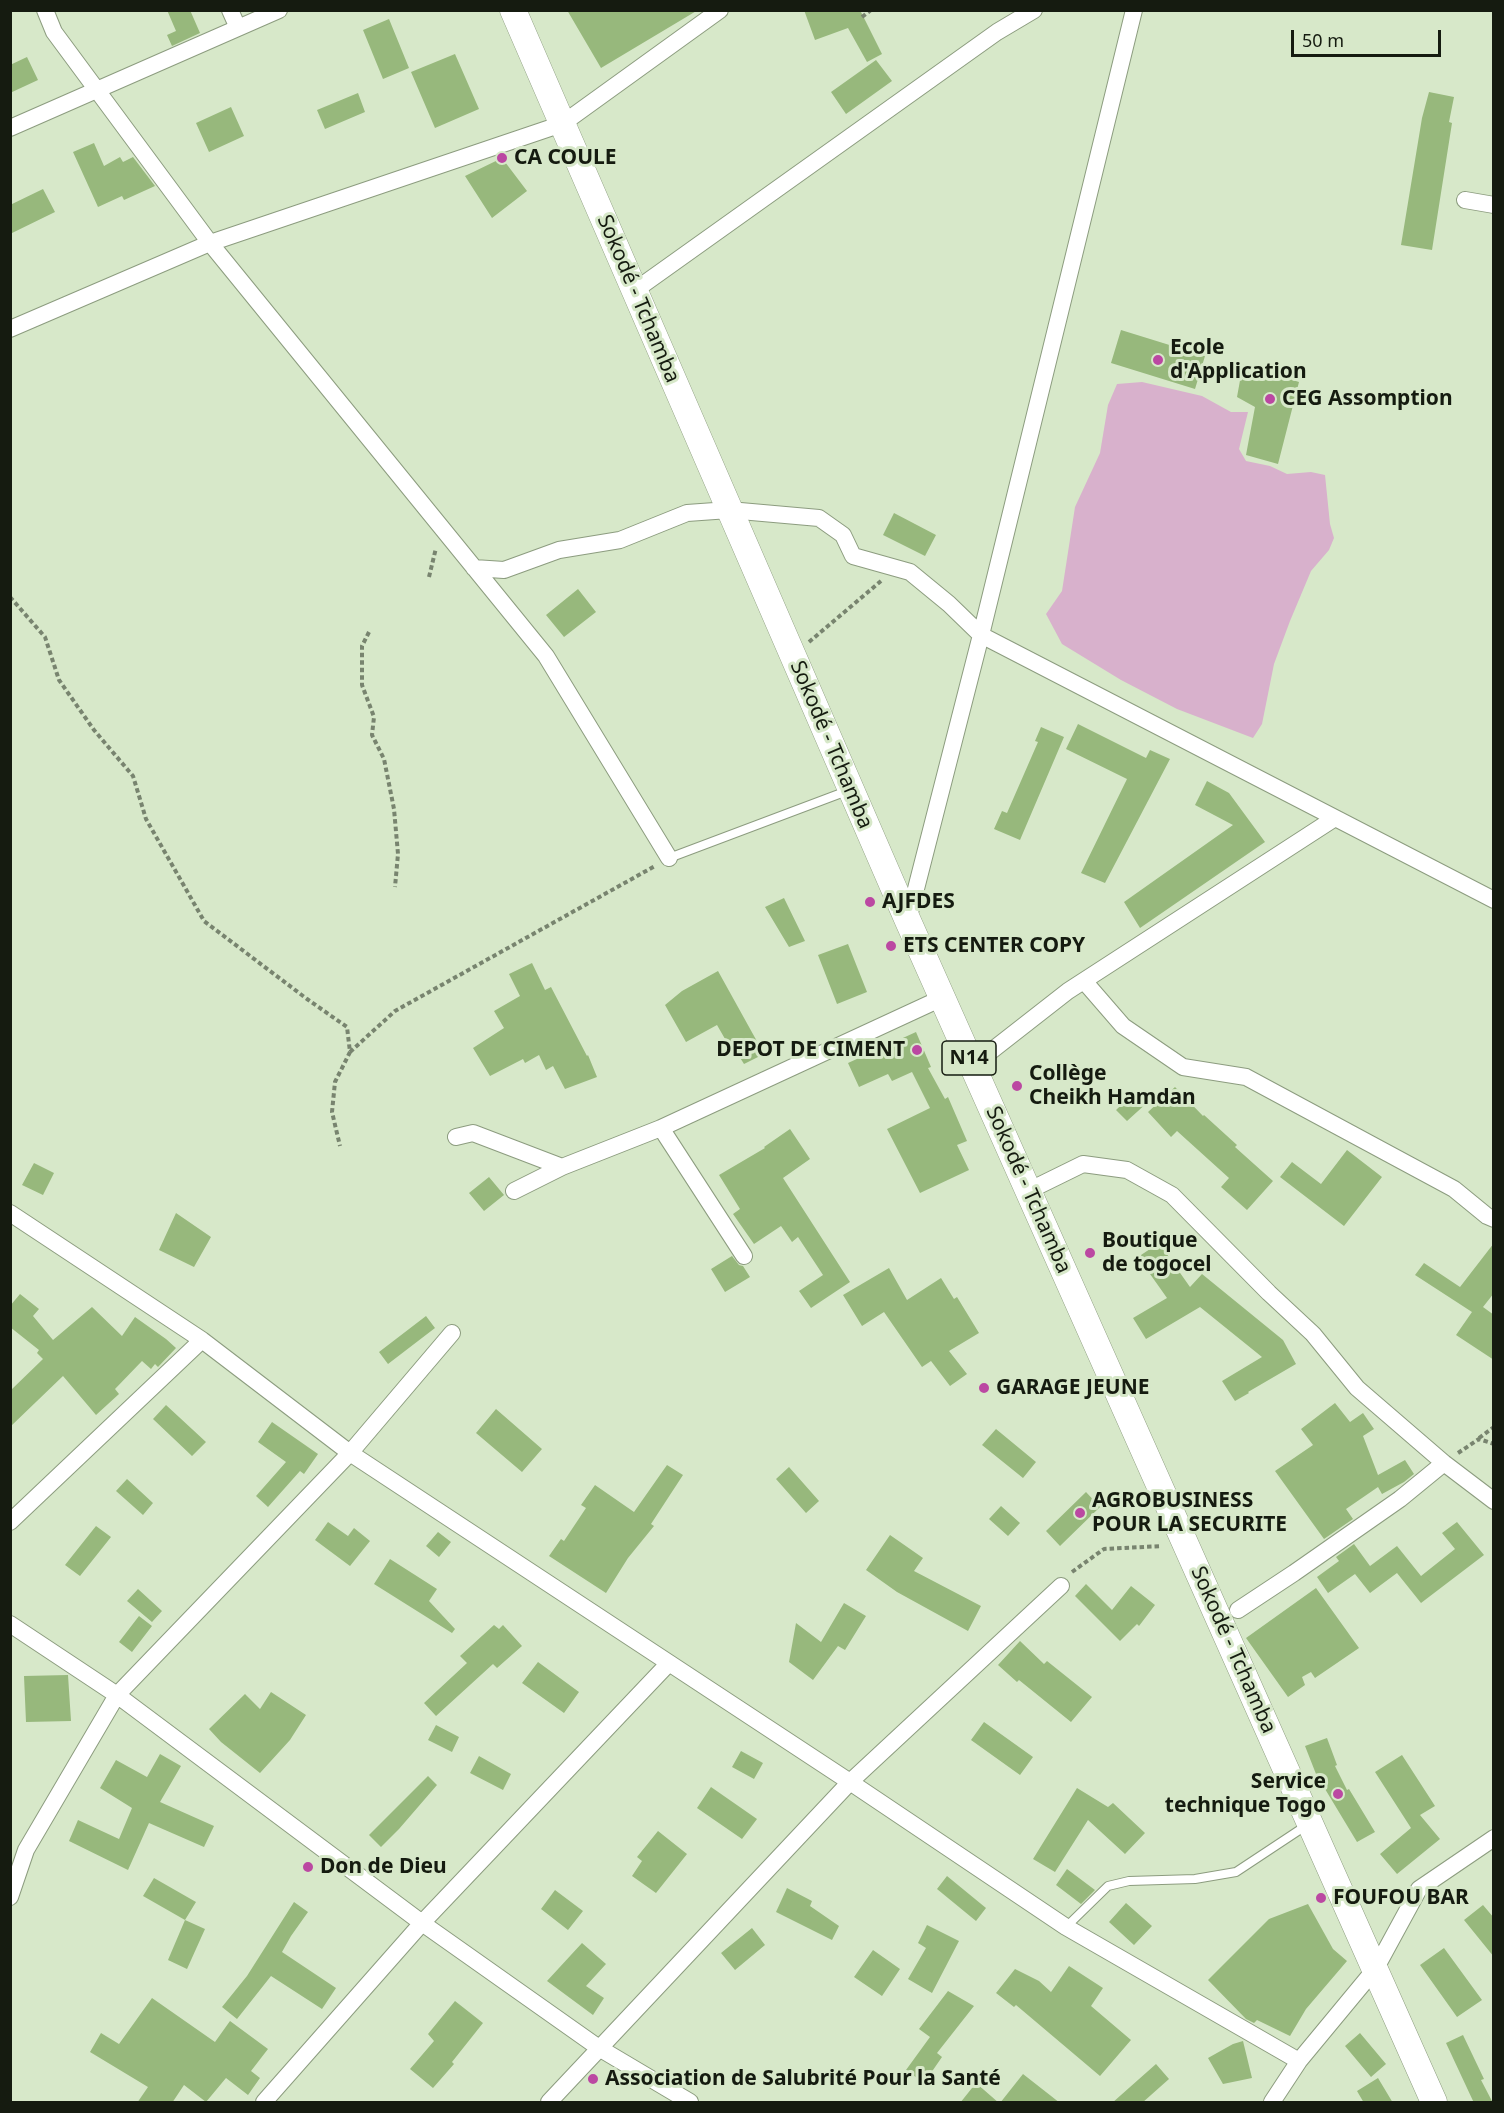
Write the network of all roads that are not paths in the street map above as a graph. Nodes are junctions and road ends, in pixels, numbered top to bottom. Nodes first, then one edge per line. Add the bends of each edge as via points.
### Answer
1 (45, 10) edge
2 (230, 10) edge
3 (279, 10) edge
4 (513, 10) edge
5 (720, 10) edge
6 (1034, 10) edge
7 (1134, 10) edge
8 (238, 28) junction
9 (98, 90) junction
10 (562, 124) junction
11 (10, 128) edge
12 (1465, 200) dead end
13 (1494, 205) edge
14 (210, 243) junction
15 (634, 291) junction
16 (10, 329) edge
17 (729, 510) junction
18 (474, 568) junction
19 (981, 635) junction
20 (850, 790) junction
21 (1335, 818) junction
22 (669, 858) joint
23 (1494, 900) edge
24 (908, 921) junction
25 (1084, 981) junction
26 (942, 998) junction
27 (972, 1066) junction
28 (661, 1128) junction
29 (456, 1137) dead end
30 (562, 1167) junction
31 (514, 1191) dead end
32 (1028, 1191) junction
33 (10, 1213) edge
34 (1494, 1219) edge
35 (744, 1256) dead end
36 (452, 1333) dead end
37 (202, 1340) junction
38 (350, 1453) junction
39 (1444, 1463) junction
40 (1494, 1501) edge
41 (10, 1522) edge
42 (1060, 1586) road end
43 (1238, 1610) dead end
44 (10, 1624) edge
45 (669, 1663) junction
46 (117, 1695) junction
47 (850, 1782) junction
48 (1310, 1822) junction
49 (1494, 1838) edge
50 (10, 1897) edge
51 (422, 1923) junction
52 (1066, 1927) junction
53 (1376, 1968) junction
54 (599, 2048) junction
55 (1299, 2061) junction
56 (264, 2103) edge
57 (549, 2103) edge
58 (690, 2103) edge
59 (1272, 2103) edge
60 (1434, 2103) edge

1 - 9 street via 54,32
2 - 8 street
3 - 8 street
4 - 10 main road, Sokodé - Tchamba / N14
5 - 10 street
6 - 15 street via 997,32
7 - 19 street
8 - 9 street
9 - 11 street
9 - 14 street
10 - 14 street
10 - 15 main road, Sokodé - Tchamba / N14
12 - 13 street
14 - 16 street
14 - 18 street
15 - 17 main road, Sokodé - Tchamba / N14
17 - 18 street via 687,513 620,540 560,550 504,570
17 - 19 street via 819,518 843,535 853,556 910,572
17 - 20 main road, Sokodé - Tchamba / N14
18 - 22 street via 551,664
19 - 21 street
19 - 24 street
20 - 22 lane
20 - 24 main road, Sokodé - Tchamba / N14
21 - 23 street
21 - 25 street
24 - 26 main road, Sokodé - Tchamba / N14
25 - 27 street
25 - 34 street via 1123,1026 1183,1067 1246,1077 1454,1189
26 - 27 main road, Sokodé - Tchamba / N14
26 - 28 street
27 - 32 main road, Sokodé - Tchamba / N14
28 - 30 street
28 - 35 street
29 - 30 street via 473,1133
30 - 31 street
32 - 39 street via 1083,1164 1127,1170 1172,1195 1313,1334 1357,1388
32 - 48 main road, Sokodé - Tchamba / N14
33 - 37 street
36 - 38 street
37 - 38 street
37 - 41 street
38 - 45 street
38 - 46 street
39 - 40 street
39 - 43 street via 1400,1499
42 - 47 street
44 - 46 street
45 - 47 street
45 - 51 street
46 - 50 street via 26,1850
46 - 51 street
47 - 52 street
47 - 54 street
48 - 52 lane via 1236,1872 1108,1886
48 - 53 main road, Sokodé - Tchamba / N14
49 - 53 street via 1419,1889
51 - 54 street
51 - 56 street
52 - 55 street
53 - 55 street
53 - 60 main road, Sokodé - Tchamba / N14
54 - 57 street
54 - 58 street
55 - 59 street

